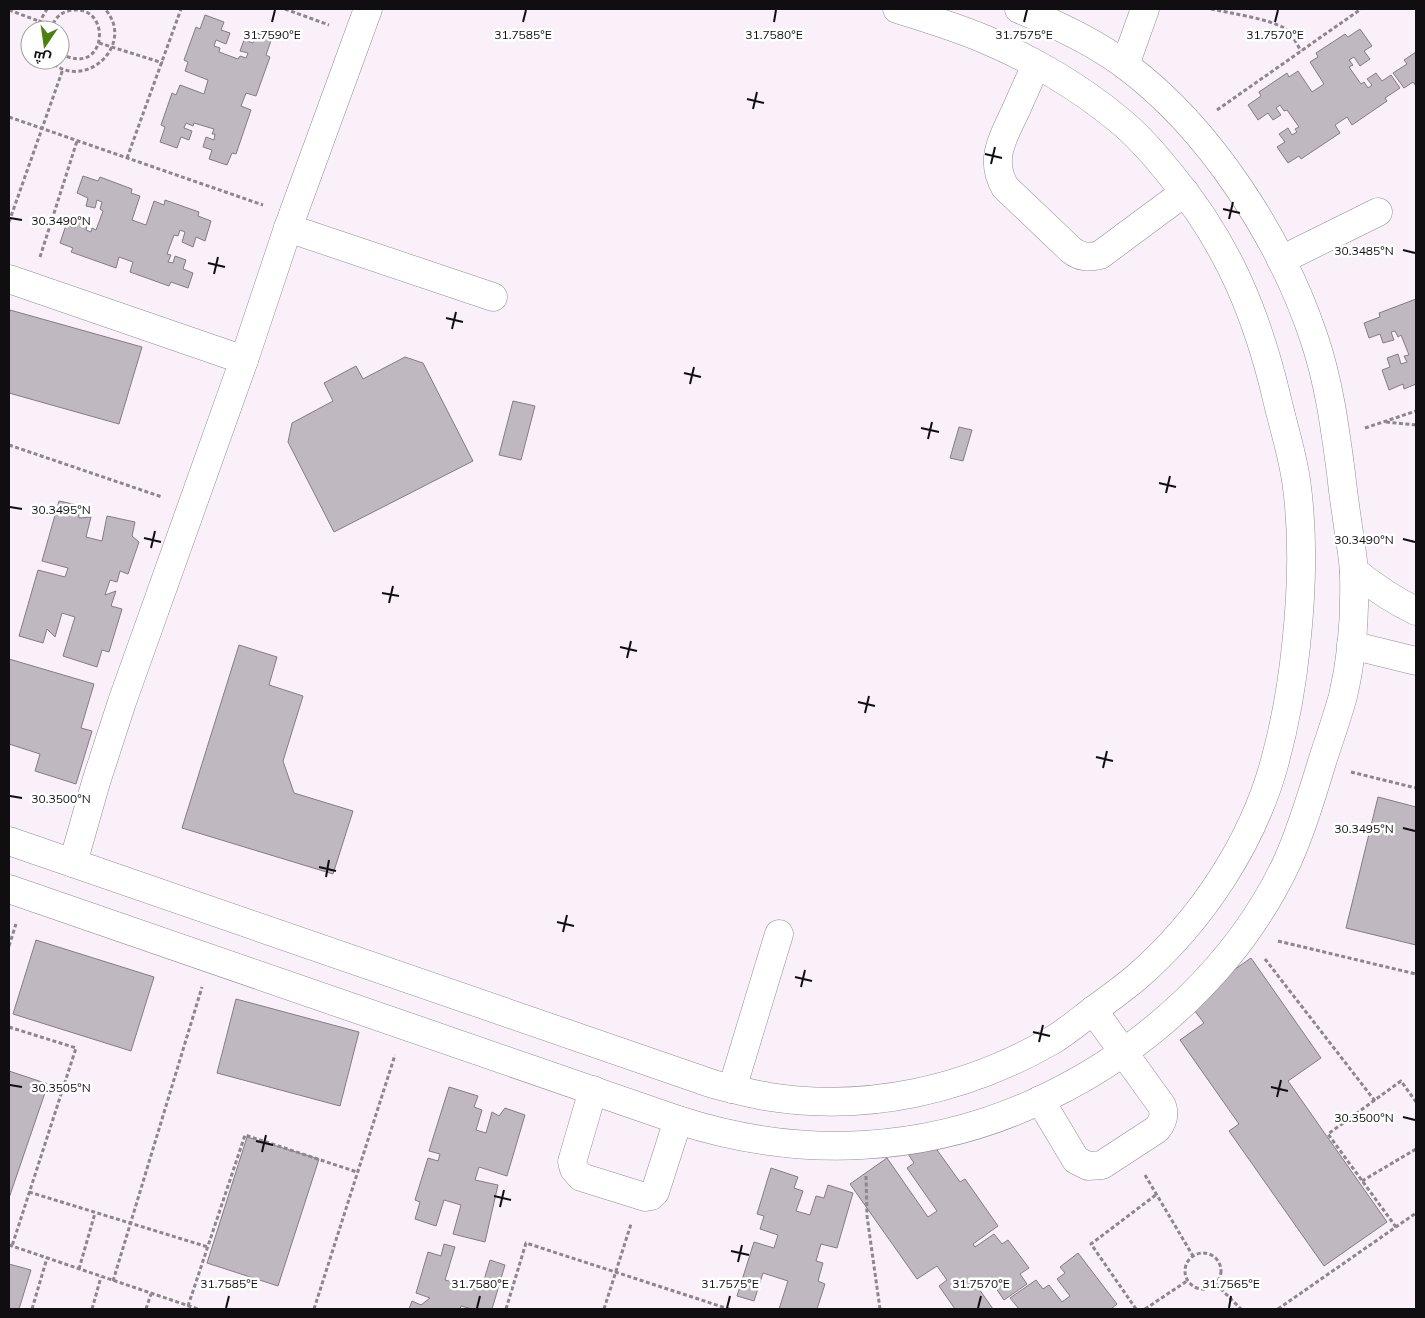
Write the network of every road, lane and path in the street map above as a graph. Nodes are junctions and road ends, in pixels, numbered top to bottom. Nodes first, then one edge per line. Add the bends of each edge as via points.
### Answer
1 (47, 9) edge
2 (105, 9) edge
3 (181, 9) edge
4 (285, 9) edge
5 (368, 9) edge
6 (897, 9) edge
7 (1023, 9) edge
8 (1145, 9) edge
9 (1210, 9) edge
10 (1361, 9) edge
11 (9, 10) edge
12 (37, 20) edge
13 (41, 20) edge
14 (56, 20) edge
15 (358, 35) junction
16 (99, 43) junction
17 (112, 47) junction
18 (1301, 51) junction
19 (70, 58) edge
20 (163, 63) junction
21 (1036, 65) junction
22 (1125, 65) junction
23 (63, 70) edge
24 (67, 70) edge
25 (9, 117) edge
26 (1192, 128) junction
27 (42, 129) junction
28 (77, 140) junction
29 (127, 158) junction
30 (1186, 192) junction
31 (1378, 212) dead end
32 (291, 221) junction
33 (9, 222) edge
34 (1282, 260) junction
35 (20, 283) edge
36 (493, 297) dead end
37 (244, 360) junction
38 (1416, 411) edge
39 (1383, 422) junction
40 (1416, 425) edge
41 (1336, 438) junction
42 (9, 445) edge
43 (191, 508) junction
44 (1354, 571) junction
45 (1416, 611) edge
46 (1350, 645) junction
47 (1416, 660) edge
48 (1322, 764) junction
49 (1416, 788) edge
50 (9, 841) edge
51 (73, 863) junction
52 (9, 889) edge
53 (1246, 933) junction
54 (780, 934) dead end
55 (210, 959) junction
56 (1416, 974) edge
57 (1093, 1010) junction
58 (404, 1025) junction
59 (9, 1027) edge
60 (1124, 1052) junction
61 (732, 1089) junction
62 (593, 1090) junction
63 (1040, 1100) junction
64 (1375, 1101) junction
65 (1416, 1102) edge
66 (678, 1120) junction
67 (870, 1144) junction
68 (1129, 1147) junction
69 (1416, 1149) edge
70 (357, 1172) junction
71 (1362, 1181) junction
72 (29, 1192) junction
73 (1157, 1194) junction
74 (640, 1195) junction
75 (95, 1213) junction
76 (1416, 1213) edge
77 (130, 1224) junction
78 (1396, 1227) junction
79 (10, 1246) edge
80 (208, 1247) junction
81 (1193, 1256) junction
82 (47, 1258) junction
83 (79, 1269) junction
84 (616, 1272) junction
85 (101, 1277) junction
86 (1187, 1280) junction
87 (112, 1281) junction
88 (1216, 1284) junction
89 (151, 1294) junction
90 (188, 1306) junction
91 (880, 1308) edge
92 (32, 1309) edge
93 (92, 1309) edge
94 (146, 1309) edge
95 (198, 1309) edge
96 (314, 1309) edge
97 (506, 1309) edge
98 (604, 1309) edge
99 (729, 1309) edge
100 (1136, 1309) edge
101 (1145, 1309) edge
102 (1242, 1309) edge
103 (1278, 1309) edge

1 - 13 path
2 - 17 path via 113,24
3 - 20 path
4 - 15 path
5 - 15 street
6 - 21 street via 985,39
7 - 22 street via 1082,37
8 - 22 street
9 - 18 path via 1286,29
10 - 18 path
11 - 12 path
14 - 16 path via 65,11 84,11 98,24
15 - 32 street
16 - 17 path
16 - 19 path via 86,57
17 - 20 path
17 - 24 path via 97,66 75,72
18 - 26 path
20 - 29 path
21 - 30 street via 1121,121
21 - 30 street via 1000,146 999,177 1005,187 1071,250 1084,257 1100,255
22 - 26 street
23 - 27 path
25 - 27 path
26 - 34 street via 1230,175
27 - 28 path
27 - 33 path
28 - 29 path
28 - 35 path
29 - 32 path
30 - 57 street via 1236,275 1269,365 1296,476 1301,524 1299,621 1285,717 1274,764 1242,843 1195,916 1167,948 1136,978
31 - 34 street
32 - 36 street
32 - 37 street
34 - 41 street via 1316,341
35 - 37 street
37 - 43 street
38 - 39 path
39 - 40 path
39 - 41 path
41 - 44 street
42 - 43 path
43 - 51 street via 119,711
44 - 45 street via 1377,589
44 - 46 street
46 - 47 street
46 - 48 street via 1343,695
48 - 49 path
48 - 53 street via 1288,860
50 - 51 street
51 - 61 street
52 - 55 street
53 - 56 path
53 - 60 street via 1190,998
53 - 64 path
54 - 61 street
55 - 58 street
55 - 77 path
57 - 60 street
57 - 61 street via 1055,1039 1003,1066 947,1086 889,1098 830,1102 771,1097
58 - 62 street
58 - 70 path
59 - 72 path via 76,1048
60 - 63 street via 1079,1082
60 - 68 street via 1164,1112 1157,1129
62 - 66 street
62 - 74 street via 573,1154 574,1169 581,1176
63 - 67 street via 960,1131 896,1143
63 - 68 street via 1081,1164 1102,1165
64 - 65 path via 1401,1082
64 - 71 path via 1328,1134
66 - 67 street via 766,1142 831,1147
66 - 74 street via 655,1192 651,1196
67 - 91 path via 866,1208
68 - 73 path
69 - 71 path
70 - 80 path via 245,1135
70 - 96 path
71 - 78 path
72 - 75 path
72 - 79 path
73 - 81 path
73 - 100 path via 1091,1244
74 - 84 path
75 - 77 path
75 - 83 path
76 - 78 path
77 - 80 path
77 - 87 path
78 - 103 path
79 - 82 path
80 - 90 path
81 - 86 path via 1185,1267
81 - 88 path via 1210,1254 1218,1260 1221,1276
82 - 83 path
82 - 92 path
83 - 85 path
84 - 97 path via 526,1243
84 - 98 path
84 - 99 path
85 - 87 path
85 - 93 path
86 - 88 path via 1201,1290
86 - 101 path
87 - 89 path
88 - 102 path
89 - 90 path
89 - 94 path
90 - 95 path

